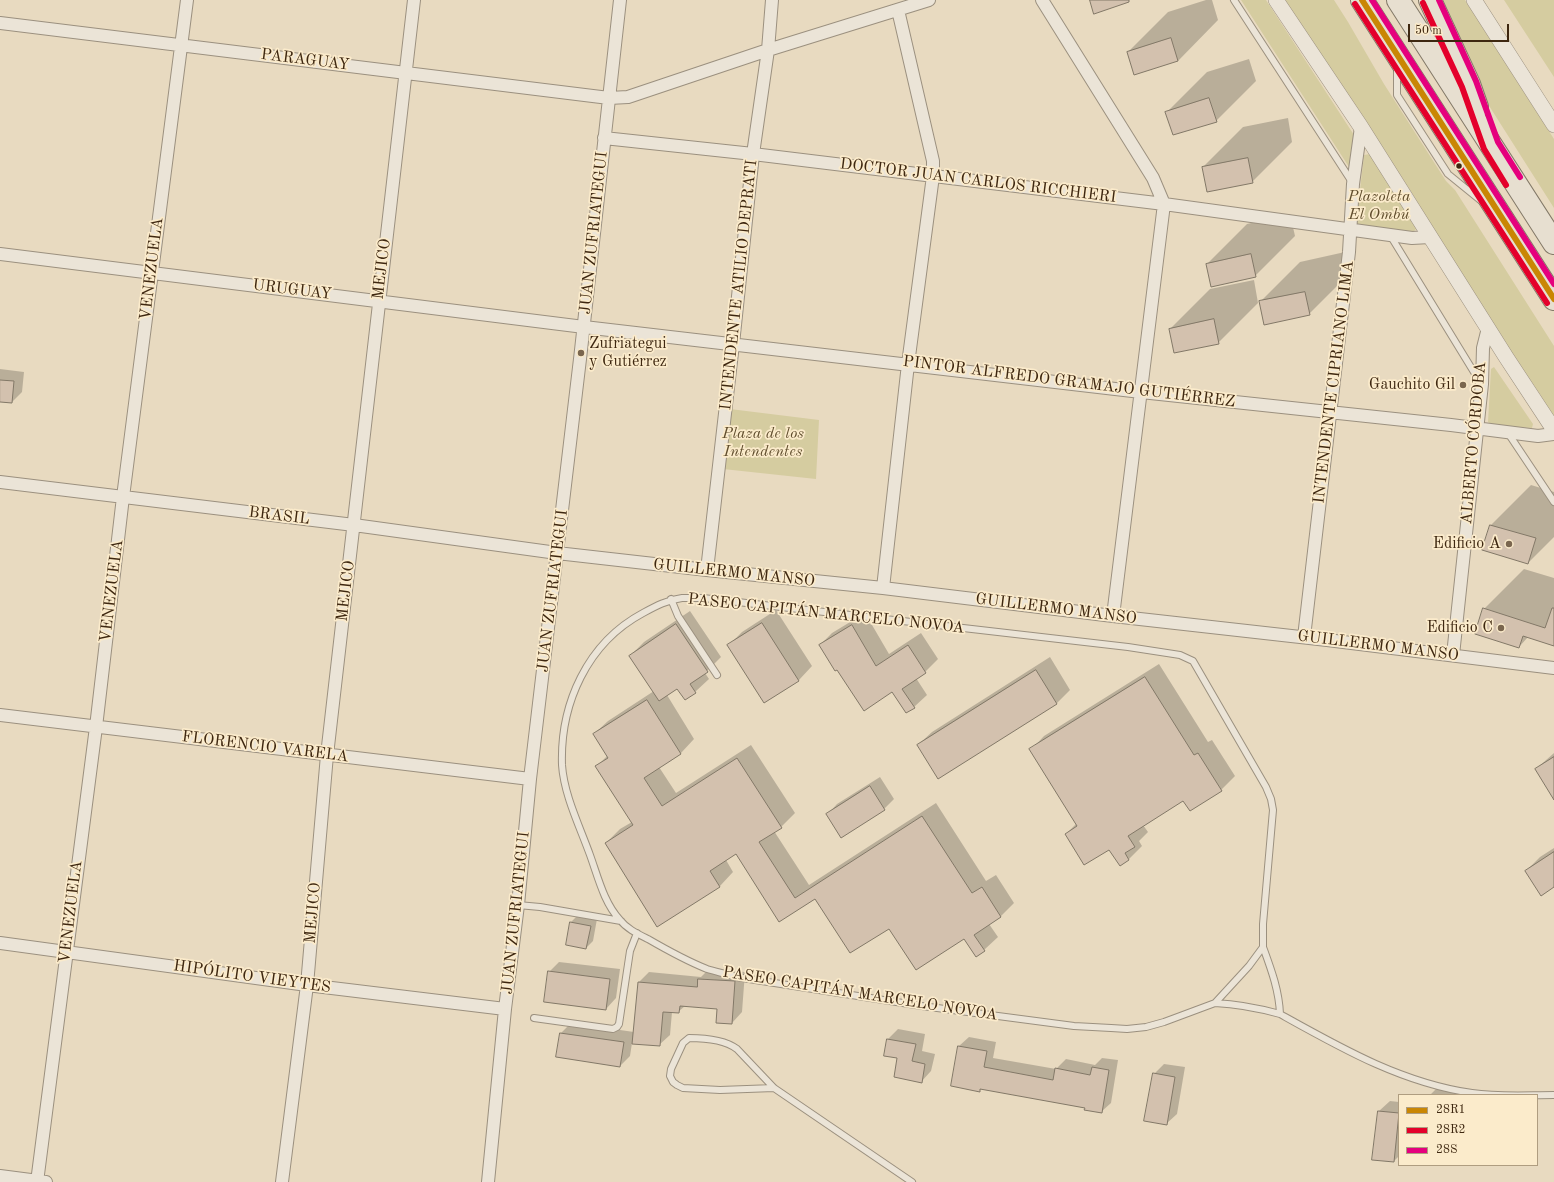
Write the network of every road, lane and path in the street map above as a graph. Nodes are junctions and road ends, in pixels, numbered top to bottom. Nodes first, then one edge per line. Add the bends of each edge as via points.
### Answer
1 (187, 0) edge
2 (414, 0) edge
3 (620, 0) edge
4 (772, 0) edge
5 (929, 0) edge
6 (1042, 0) edge
7 (1234, 0) edge
8 (1276, 0) edge
9 (1362, 0) edge
10 (1398, 0) edge
11 (1430, 0) edge
12 (1474, 0) edge
13 (898, 10) junction
14 (0, 23) edge
15 (182, 45) junction
16 (768, 50) junction
17 (405, 72) junction
18 (609, 98) junction
19 (1554, 125) edge
20 (1361, 127) junction
21 (604, 138) junction
22 (1491, 146) junction
23 (753, 154) junction
24 (933, 176) junction
25 (1353, 184) junction
26 (1164, 204) junction
27 (1350, 228) junction
28 (1389, 234) junction
29 (1430, 237) junction
30 (1554, 243) edge
31 (0, 254) edge
32 (152, 273) junction
33 (1542, 280) junction
34 (1554, 299) edge
35 (379, 301) junction
36 (1554, 306) edge
37 (584, 327) junction
38 (1488, 328) junction
39 (733, 344) junction
40 (908, 364) junction
41 (1482, 384) junction
42 (1141, 392) junction
43 (1330, 412) junction
44 (1477, 429) junction
45 (1554, 430) edge
46 (1508, 433) junction
47 (1554, 434) edge
48 (0, 482) edge
49 (122, 497) junction
50 (1554, 502) edge
51 (354, 525) junction
52 (558, 553) junction
53 (707, 570) junction
54 (883, 588) junction
55 (671, 599) junction
56 (1113, 616) junction
57 (1304, 637) junction
58 (1453, 655) junction
59 (1554, 668) edge
60 (717, 675) dead end
61 (0, 716) edge
62 (96, 727) junction
63 (327, 755) junction
64 (530, 779) junction
65 (518, 905) junction
66 (621, 921) junction
67 (637, 933) junction
68 (0, 943) edge
69 (1263, 947) junction
70 (66, 951) junction
71 (307, 985) junction
72 (1214, 1003) junction
73 (505, 1009) junction
74 (1280, 1014) junction
75 (534, 1018) dead end
76 (774, 1088) junction
77 (1474, 1094) edge
78 (1538, 1095) edge
79 (1554, 1095) edge
80 (0, 1176) edge
81 (40, 1182) edge
82 (282, 1182) edge
83 (488, 1182) edge
84 (912, 1182) edge

1 - 15 street, VENEZUELA
2 - 17 street, MEJICO
3 - 18 street, JUAN ZUFRIATEGUI
4 - 16 street, INTENDENTE ATILIO DEPRATI
5 - 13 street, PARAGUAY
6 - 26 street via 1153,178
7 - 25 lane
8 - 20 street
9 - 33 highway
10 - 22 highway
11 - 22 highway via 1469,84
12 - 19 street
13 - 16 street, PARAGUAY
13 - 24 street via 933,161
14 - 15 street, PARAGUAY
15 - 17 street, PARAGUAY
15 - 32 street, VENEZUELA
16 - 18 street, PARAGUAY via 628,97
16 - 23 street, INTENDENTE ATILIO DEPRATI
17 - 18 street, PARAGUAY
17 - 35 street, MEJICO
18 - 21 street, JUAN ZUFRIATEGUI
20 - 25 street, INTENDENTE CIPRIANO LIMA
20 - 29 street
21 - 23 street, DOCTOR JUAN CARLOS RICCHIERI
21 - 37 street, JUAN ZUFRIATEGUI
22 - 30 highway
23 - 24 street, DOCTOR JUAN CARLOS RICCHIERI
23 - 39 street, INTENDENTE ATILIO DEPRATI
24 - 26 street, DOCTOR JUAN CARLOS RICCHIERI
24 - 40 street
25 - 27 street, INTENDENTE CIPRIANO LIMA
26 - 27 street, DOCTOR JUAN CARLOS RICCHIERI
26 - 42 street
27 - 28 street, DOCTOR JUAN CARLOS RICCHIERI
27 - 43 street, INTENDENTE CIPRIANO LIMA
28 - 29 street, DOCTOR JUAN CARLOS RICCHIERI via 1412,238
28 - 41 lane
29 - 38 street
31 - 32 street, URUGUAY
32 - 35 street, URUGUAY
32 - 49 street, VENEZUELA
33 - 34 highway
33 - 36 highway
35 - 37 street, URUGUAY
35 - 51 street, MEJICO
37 - 39 street, PINTOR ALFREDO GRAMAJO GUTIÉRREZ
37 - 52 street, JUAN ZUFRIATEGUI
38 - 41 street, ALBERTO CÓRDOBA via 1483,348
38 - 45 street
39 - 40 street, PINTOR ALFREDO GRAMAJO GUTIÉRREZ
39 - 53 street, INTENDENTE ATILIO DEPRATI
40 - 42 street, PINTOR ALFREDO GRAMAJO GUTIÉRREZ
40 - 54 street
41 - 44 street, ALBERTO CÓRDOBA
42 - 43 street, PINTOR ALFREDO GRAMAJO GUTIÉRREZ
42 - 56 street
43 - 44 street, PINTOR ALFREDO GRAMAJO GUTIÉRREZ
43 - 57 street, INTENDENTE CIPRIANO LIMA
44 - 46 street, PINTOR ALFREDO GRAMAJO GUTIÉRREZ
44 - 58 street, ALBERTO CÓRDOBA
46 - 47 street, PINTOR ALFREDO GRAMAJO GUTIÉRREZ via 1538,436
46 - 50 lane
48 - 49 street, BRASIL
49 - 51 street, BRASIL
49 - 62 street, VENEZUELA
51 - 52 street, BRASIL
51 - 63 street, MEJICO
52 - 53 street, GUILLERMO MANSO
52 - 64 street, JUAN ZUFRIATEGUI
53 - 54 street, GUILLERMO MANSO
54 - 56 street, GUILLERMO MANSO
55 - 60 lane via 678,616
55 - 66 lane, PASEO CAPITÁN MARCELO NOVOA via 623,625 587,664 573,694 562,743 562,766 566,787 602,887
55 - 69 lane, PASEO CAPITÁN MARCELO NOVOA via 711,599 1128,647 1180,655 1193,661 1271,799 1272,829
56 - 57 street, GUILLERMO MANSO
57 - 58 street, GUILLERMO MANSO
58 - 59 street, GUILLERMO MANSO
61 - 62 street, FLORENCIO VARELA
62 - 63 street, FLORENCIO VARELA
62 - 70 street, VENEZUELA
63 - 64 street, FLORENCIO VARELA
63 - 71 street, MEJICO
64 - 65 street, JUAN ZUFRIATEGUI
65 - 66 lane
65 - 73 street, JUAN ZUFRIATEGUI
66 - 67 lane, PASEO CAPITÁN MARCELO NOVOA
67 - 72 lane, PASEO CAPITÁN MARCELO NOVOA via 707,969 736,977 922,1006 1074,1026 1127,1029 1146,1027
67 - 75 lane via 630,951 617,1027 613,1029
68 - 70 street, HIPÓLITO VIEYTES
69 - 72 lane, PASEO CAPITÁN MARCELO NOVOA
69 - 74 lane via 1276,986
70 - 71 street, HIPÓLITO VIEYTES
70 - 81 street, VENEZUELA
71 - 73 street, HIPÓLITO VIEYTES
71 - 82 street, MEJICO
72 - 74 lane via 1238,1004
73 - 83 street, JUAN ZUFRIATEGUI
74 - 77 lane via 1371,1063 1421,1082
76 - 76 lane via 731,1044 688,1038 671,1069 670,1076 673,1082 683,1088
76 - 84 lane
78 - 79 lane
80 - 81 street

